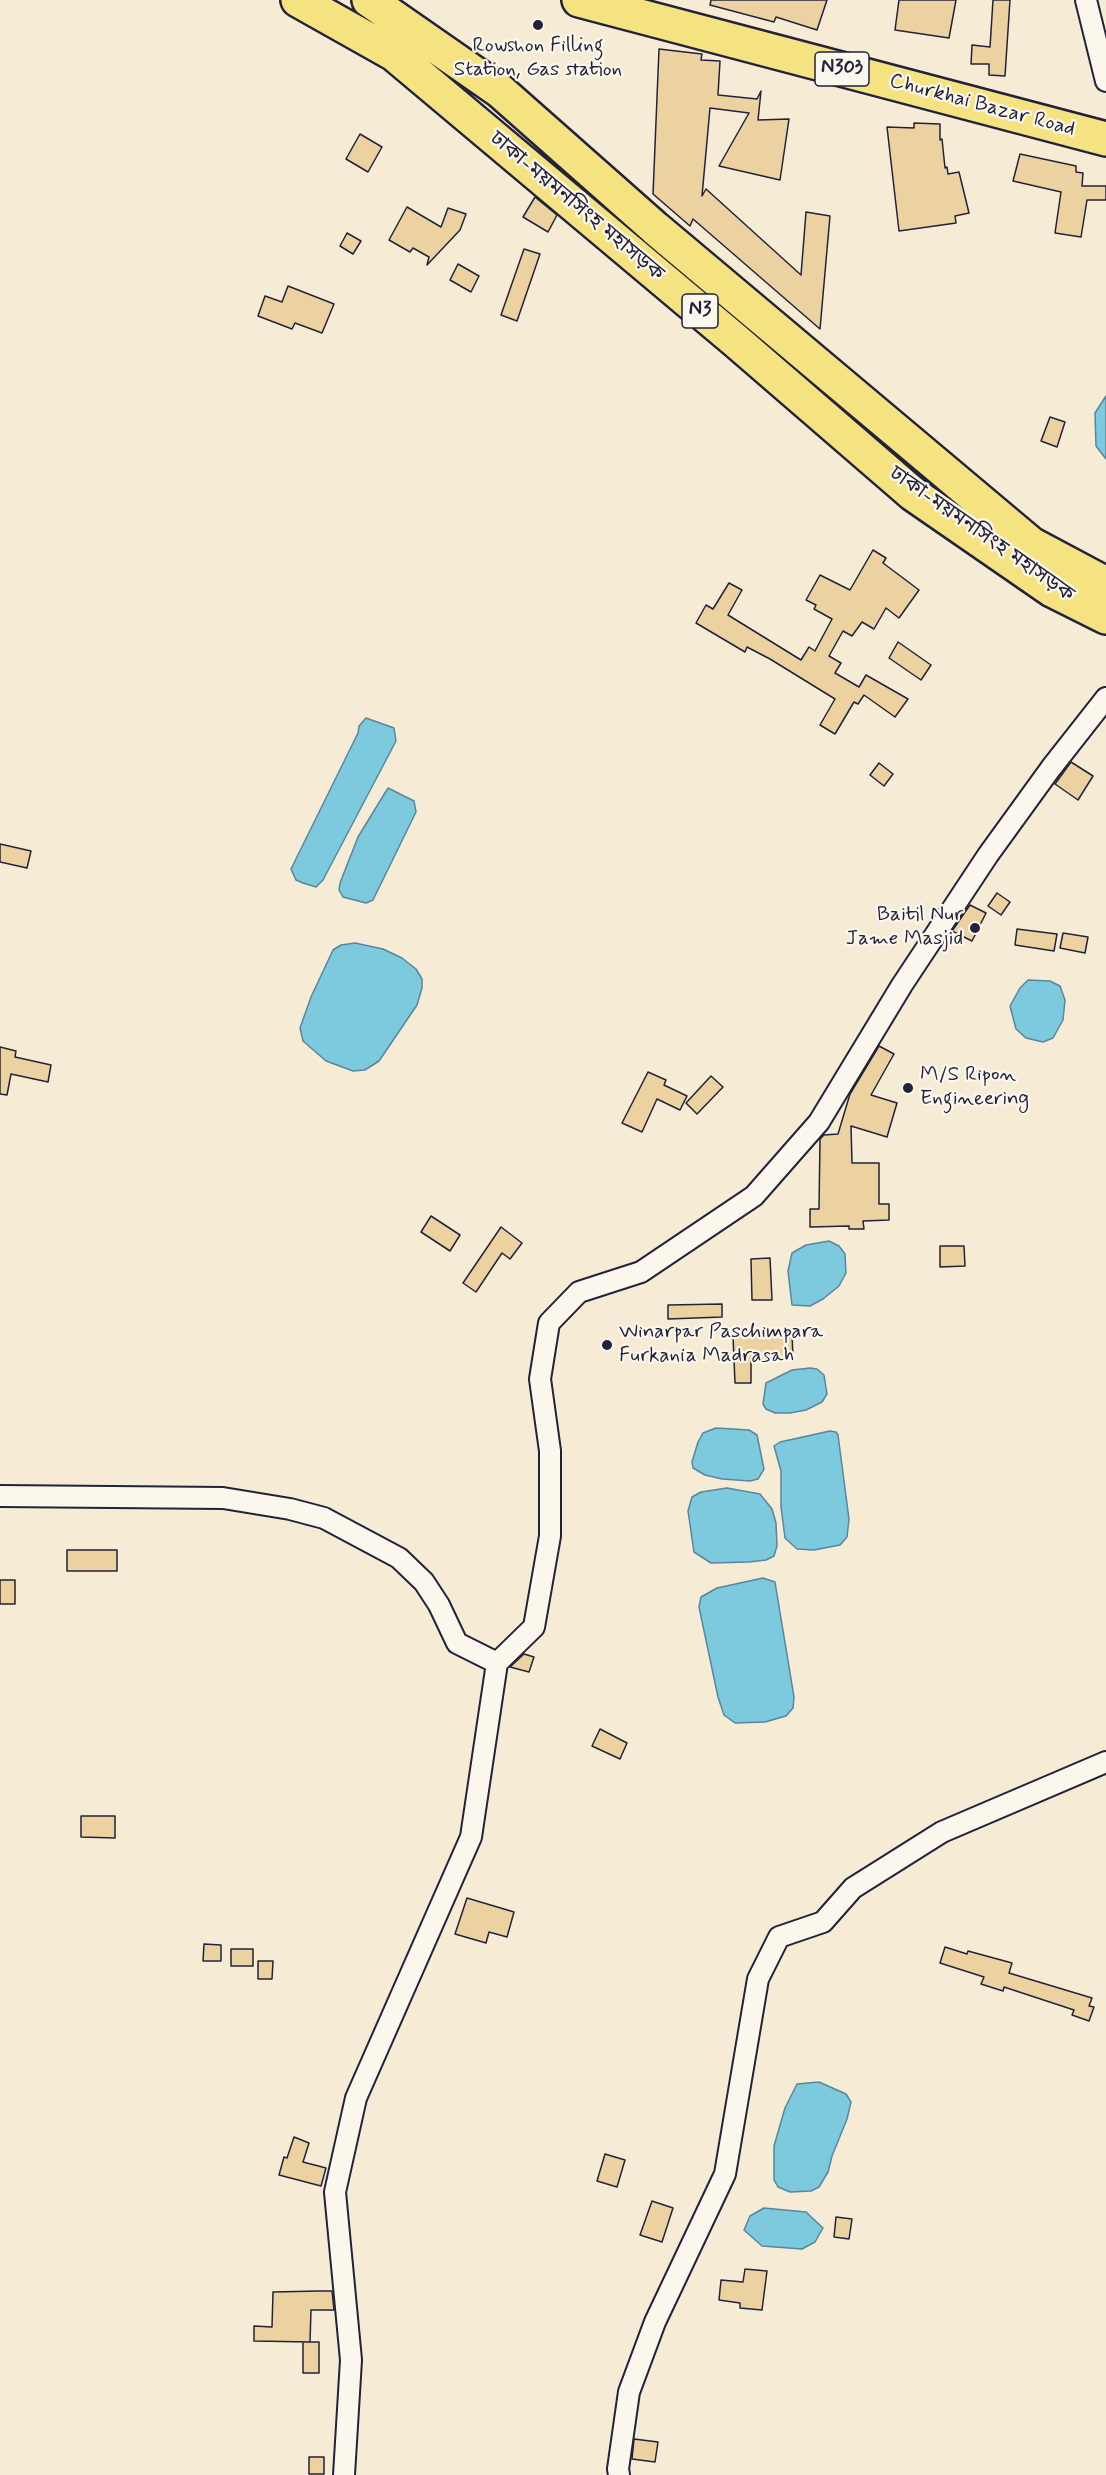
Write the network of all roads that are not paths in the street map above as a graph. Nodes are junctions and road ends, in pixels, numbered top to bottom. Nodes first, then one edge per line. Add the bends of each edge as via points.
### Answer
1 (298, 0) edge
2 (369, 0) edge
3 (579, 0) edge
4 (1086, 0) edge
5 (1106, 81) edge
6 (1106, 139) edge
7 (1106, 584) edge
8 (1106, 616) edge
9 (1106, 698) edge
10 (0, 1496) edge
11 (497, 1663) junction
12 (1106, 1762) edge
13 (344, 2475) edge
14 (619, 2475) edge

1 - 8 highway, ঢাকা-ময়মনসিংহ মহাসড়ক / N3 via 394,54 913,494 1052,590
2 - 7 highway, ঢাকা-ময়মনসিংহ মহাসড়ক / N3 via 500,92 655,228 1031,544
3 - 6 highway, Churkhai Bazar Road / N303
4 - 5 street
9 - 11 street via 988,855 902,985 819,1122 754,1196 641,1272 579,1292 549,1323 540,1379 550,1450 550,1536 534,1627
10 - 11 street via 223,1498 324,1518 399,1558 424,1582 457,1643
11 - 13 street via 471,1837 356,2098 335,2192 351,2360
12 - 14 street via 942,1832 853,1888 823,1922 779,1937 758,1979 725,2174 655,2322 629,2392

